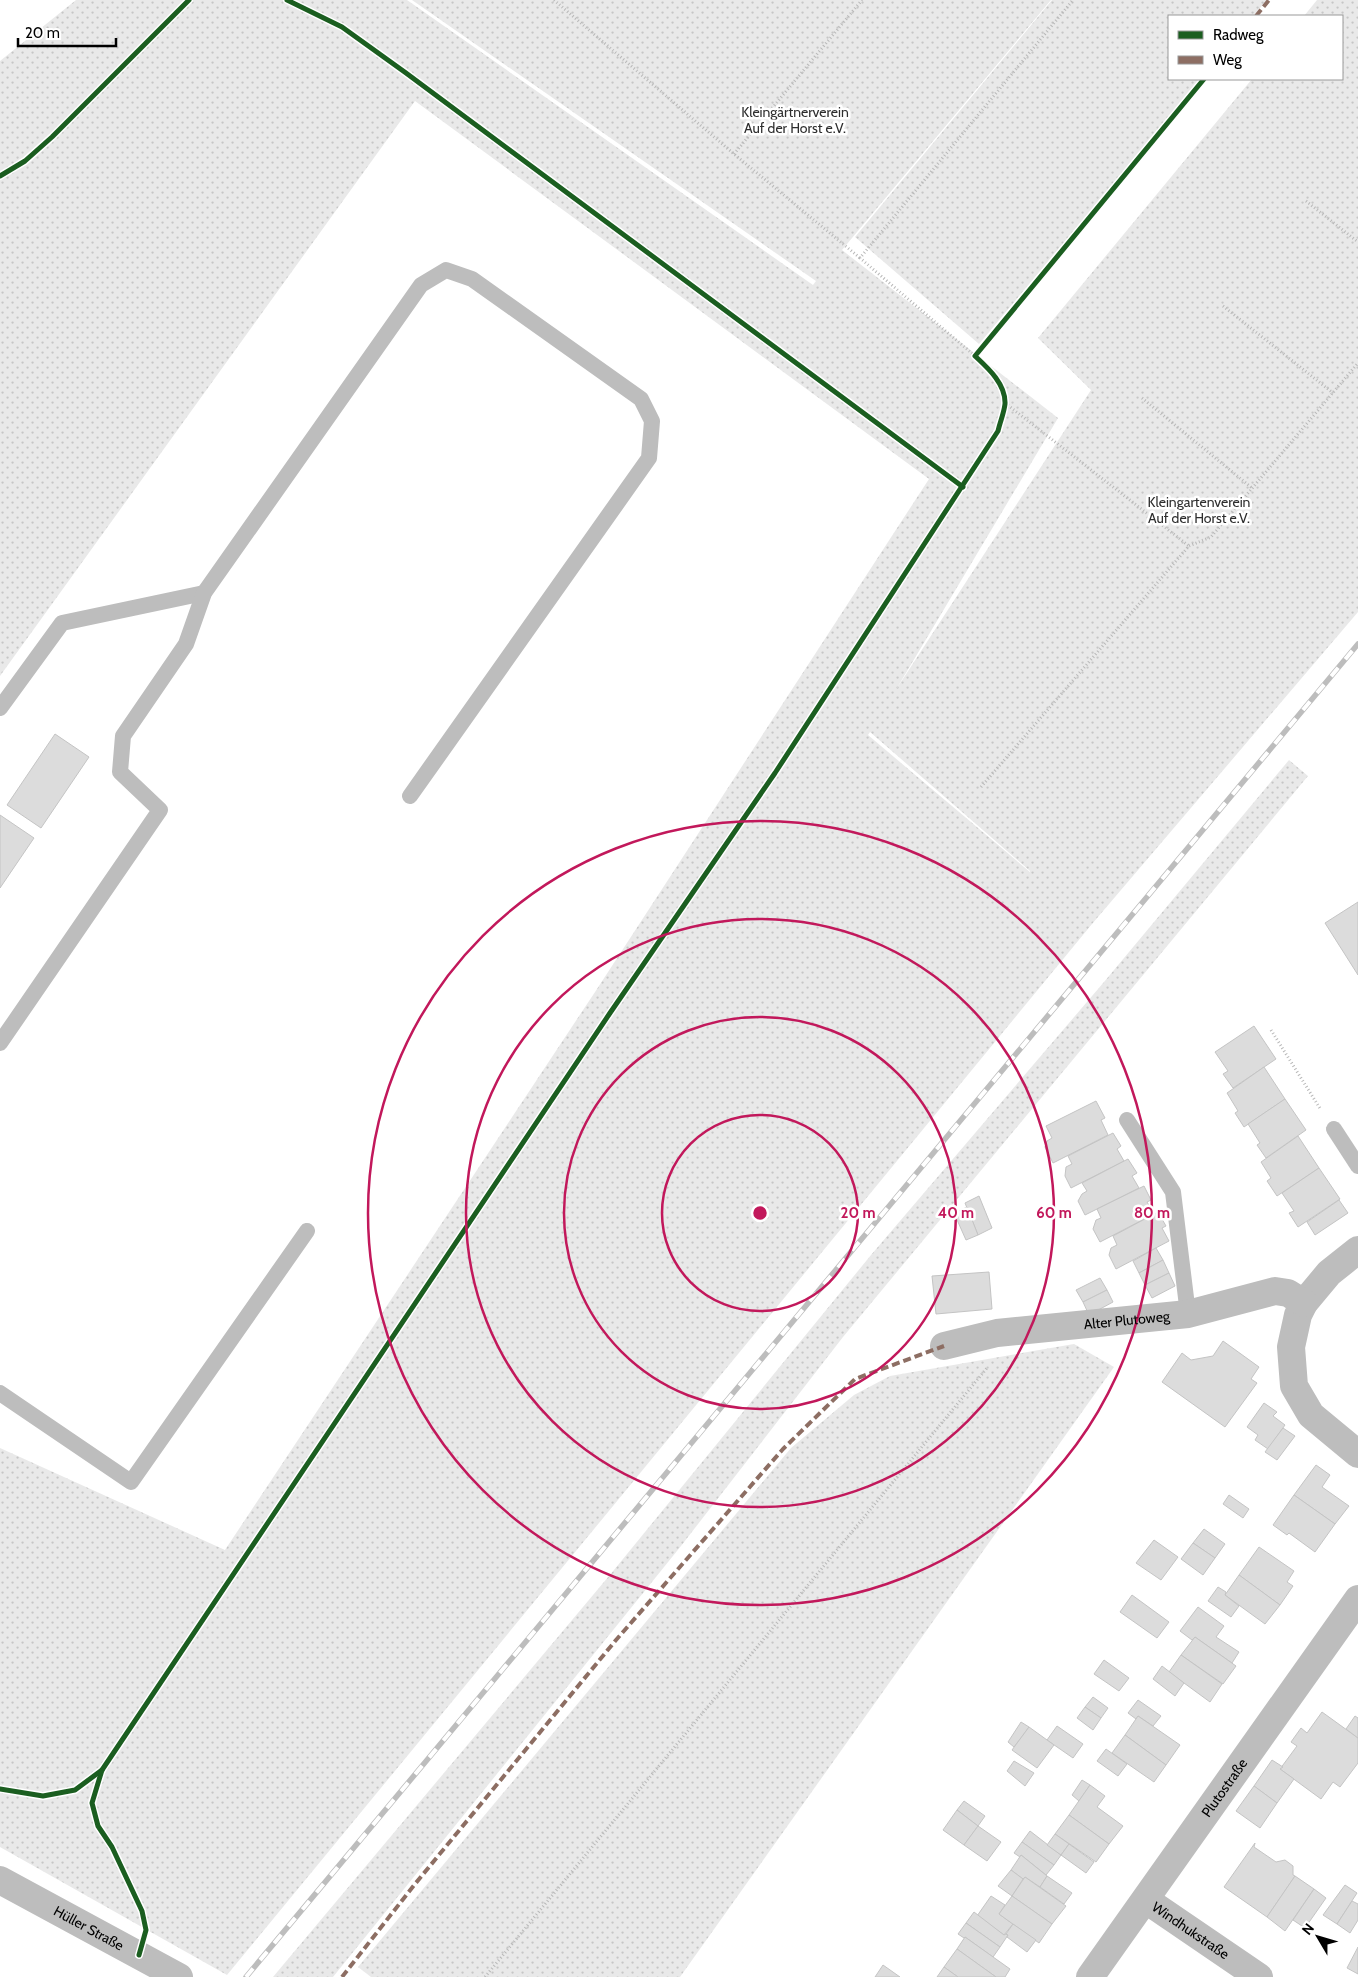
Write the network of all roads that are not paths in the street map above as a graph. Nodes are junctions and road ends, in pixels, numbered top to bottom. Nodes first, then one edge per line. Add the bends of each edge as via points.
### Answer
1 (204, 593) junction
2 (0, 708) edge
3 (410, 796) dead end
4 (0, 1043) edge
5 (1128, 1120) dead end
6 (1334, 1129) road end
7 (1358, 1166) edge
8 (306, 1231) dead end
9 (1358, 1250) edge
10 (1304, 1303) junction
11 (1188, 1314) junction
12 (944, 1346) dead end
13 (0, 1394) edge
14 (1358, 1454) edge
15 (1358, 1599) edge
16 (0, 1880) edge
17 (1146, 1900) junction
18 (179, 1977) edge
19 (1090, 1977) edge
20 (1259, 1977) edge

1 - 2 lane via 62,623
1 - 3 lane via 420,284 446,270 472,279 641,400 652,421 649,458
1 - 4 lane via 186,644 122,736 120,772 160,810
5 - 11 lane via 1173,1192
6 - 7 lane
8 - 13 lane via 131,1482
9 - 10 street via 1329,1273
10 - 11 street, Alter Plutoweg via 1288,1293 1275,1291
10 - 14 street via 1290,1347 1294,1386 1311,1415
11 - 12 street, Alter Plutoweg via 997,1333
15 - 17 street, Plutostraße
16 - 18 street, Hüller Straße
17 - 19 street, Plutostraße
17 - 20 street, Windhukstraße

